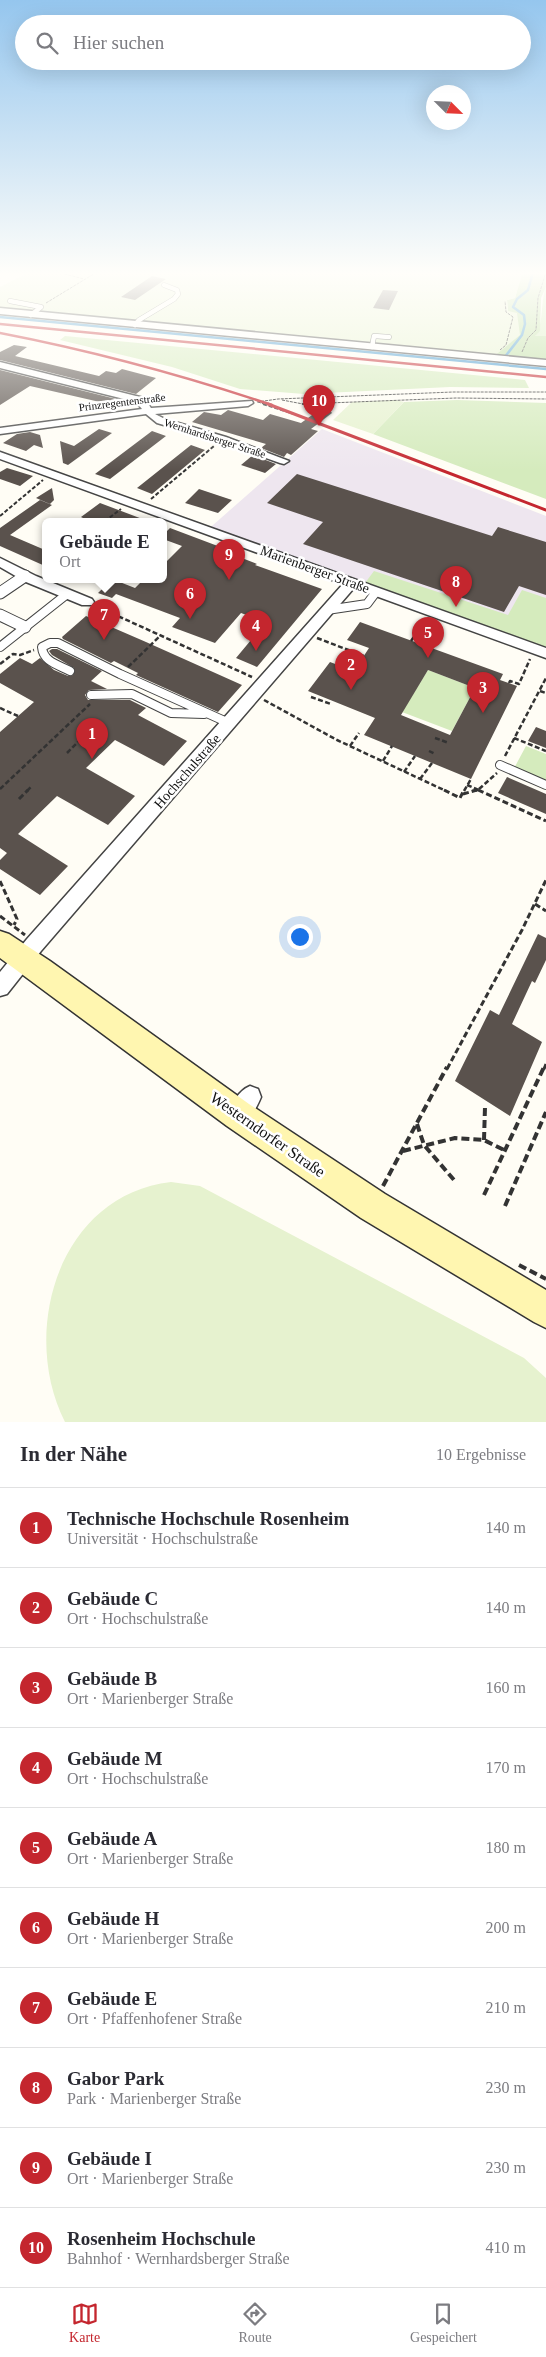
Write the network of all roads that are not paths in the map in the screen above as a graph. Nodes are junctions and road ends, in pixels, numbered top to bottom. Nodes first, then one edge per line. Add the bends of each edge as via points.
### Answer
1 (279, 338) edge
2 (372, 338) edge
3 (372, 347) junction
4 (546, 363) edge
5 (0, 365) edge
6 (248, 403) dead end
7 (149, 411) junction
8 (0, 431) edge
9 (0, 455) edge
10 (284, 461) dead end
11 (0, 562) edge
12 (25, 576) junction
13 (351, 583) junction
14 (376, 592) junction
15 (0, 593) edge
16 (68, 594) junction
17 (87, 602) road end
18 (327, 610) junction
19 (0, 615) edge
20 (25, 627) junction
21 (0, 647) edge
22 (541, 651) edge
23 (70, 671) dead end
24 (92, 698) road end
25 (210, 714) junction
26 (229, 723) junction
27 (500, 765) dead end
28 (546, 785) edge
29 (12, 942) edge
30 (0, 987) edge
31 (546, 1310) edge

1 - 3 street
2 - 3 lane
3 - 4 street
5 - 7 street, Wernhardsberger Straße via 140,400
6 - 7 street, Prinzregentenstraße
7 - 8 street, Prinzregentenstraße
7 - 10 street, Wernhardsberger Straße via 161,421
9 - 13 street, Marienberger Straße
11 - 12 street
12 - 15 street
12 - 16 street
13 - 14 street, Marienberger Straße
13 - 18 street, Hochschulstraße
14 - 18 lane via 367,604
14 - 22 street, Marienberger Straße
16 - 17 street
16 - 20 lane
18 - 26 street, Hochschulstraße
19 - 20 street
20 - 21 lane
23 - 25 lane via 44,657 42,647 58,643
24 - 25 lane via 132,694 171,714
25 - 26 lane
26 - 29 street, Hochschulstraße
27 - 28 lane
29 - 30 street, Hochschulstraße
29 - 31 main road, Westerndorfer Straße via 244,1106 373,1206

